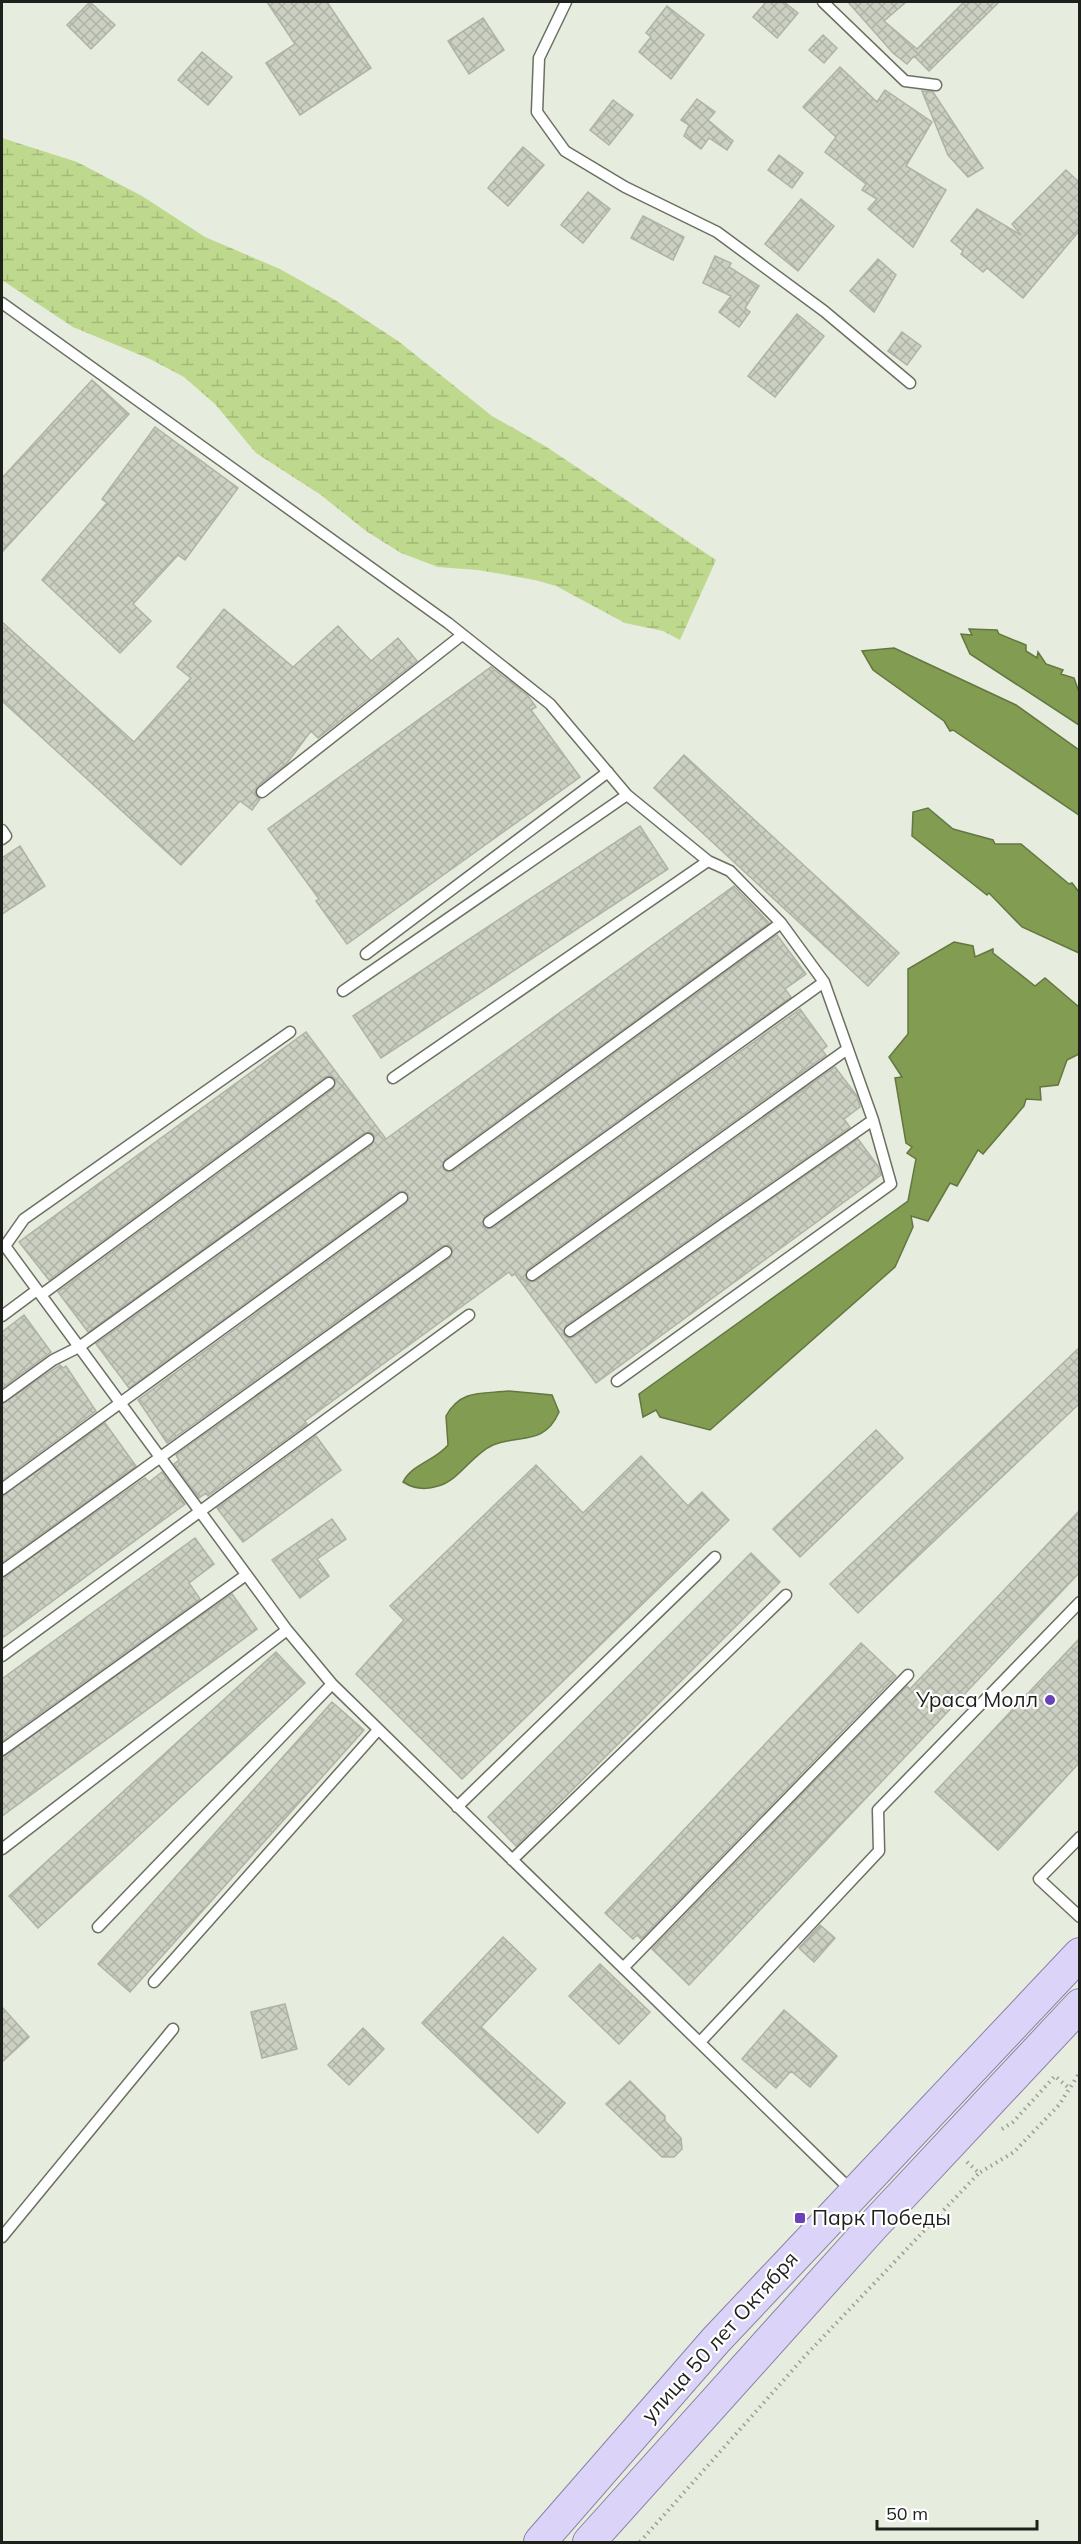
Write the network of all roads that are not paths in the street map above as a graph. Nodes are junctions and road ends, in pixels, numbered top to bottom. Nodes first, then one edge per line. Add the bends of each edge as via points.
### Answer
1 (566, 2) edge
2 (823, 2) edge
3 (936, 85) dead end
4 (2, 303) edge
5 (910, 383) dead end
6 (462, 634) junction
7 (608, 772) junction
8 (262, 792) dead end
9 (627, 795) junction
10 (2, 830) edge
11 (2, 839) edge
12 (708, 861) junction
13 (781, 923) junction
14 (366, 954) dead end
15 (824, 982) junction
16 (342, 992) dead end
17 (290, 1032) dead end
18 (846, 1050) junction
19 (393, 1078) dead end
20 (329, 1083) dead end
21 (873, 1120) junction
22 (368, 1139) dead end
23 (449, 1165) dead end
24 (402, 1197) dead end
25 (489, 1222) dead end
26 (446, 1252) dead end
27 (532, 1275) dead end
28 (39, 1292) junction
29 (2, 1316) edge
30 (469, 1316) dead end
31 (570, 1331) dead end
32 (79, 1347) junction
33 (617, 1381) dead end
34 (2, 1397) edge
35 (120, 1404) junction
36 (160, 1457) junction
37 (2, 1489) edge
38 (199, 1511) junction
39 (715, 1557) dead end
40 (2, 1571) edge
41 (246, 1575) junction
42 (786, 1596) dead end
43 (1080, 1602) edge
44 (287, 1630) junction
45 (2, 1656) edge
46 (908, 1675) dead end
47 (332, 1684) junction
48 (378, 1730) junction
49 (2, 1750) edge
50 (457, 1807) junction
51 (1080, 1837) edge
52 (2, 1849) edge
53 (512, 1860) junction
54 (1080, 1917) edge
55 (98, 1927) dead end
56 (1080, 1954) edge
57 (623, 1968) junction
58 (154, 1982) dead end
59 (1080, 2004) edge
60 (173, 2029) dead end
61 (700, 2042) junction
62 (854, 2192) junction
63 (2, 2237) edge
64 (540, 2542) edge
65 (589, 2542) edge

1 - 5 lane via 539,58 537,112 566,151 625,187 717,232 824,311
2 - 3 lane via 905,81
4 - 6 lane
6 - 7 lane via 550,704
6 - 8 lane
7 - 9 lane
7 - 14 lane
9 - 12 lane
9 - 16 lane
10 - 11 lane via 6,836
12 - 13 lane via 730,871
12 - 19 lane
13 - 15 lane
13 - 23 lane
15 - 18 lane
15 - 25 lane
17 - 28 lane via 24,1219 5,1246
18 - 21 lane
18 - 27 lane
20 - 28 lane
21 - 31 lane
21 - 33 lane via 891,1184
22 - 32 lane
24 - 35 lane
26 - 36 lane
28 - 29 lane
28 - 32 lane
30 - 38 lane
32 - 34 lane via 53,1360
32 - 35 lane
35 - 36 lane
35 - 37 lane
36 - 38 lane
36 - 40 lane
38 - 41 lane
38 - 45 lane
39 - 50 lane
41 - 44 lane
41 - 49 lane
42 - 53 lane
43 - 61 lane via 878,1810 879,1851
44 - 47 lane
44 - 52 lane
46 - 57 lane
47 - 48 lane
47 - 55 lane
48 - 50 lane
48 - 58 lane
50 - 53 lane
51 - 54 lane via 1039,1879
53 - 57 lane
56 - 62 main road, улица 50 лет Октября
57 - 61 lane
59 - 65 main road, улица 50 лет Октября via 872,2227
60 - 63 lane
61 - 62 lane
62 - 64 main road, улица 50 лет Октября via 630,2437

